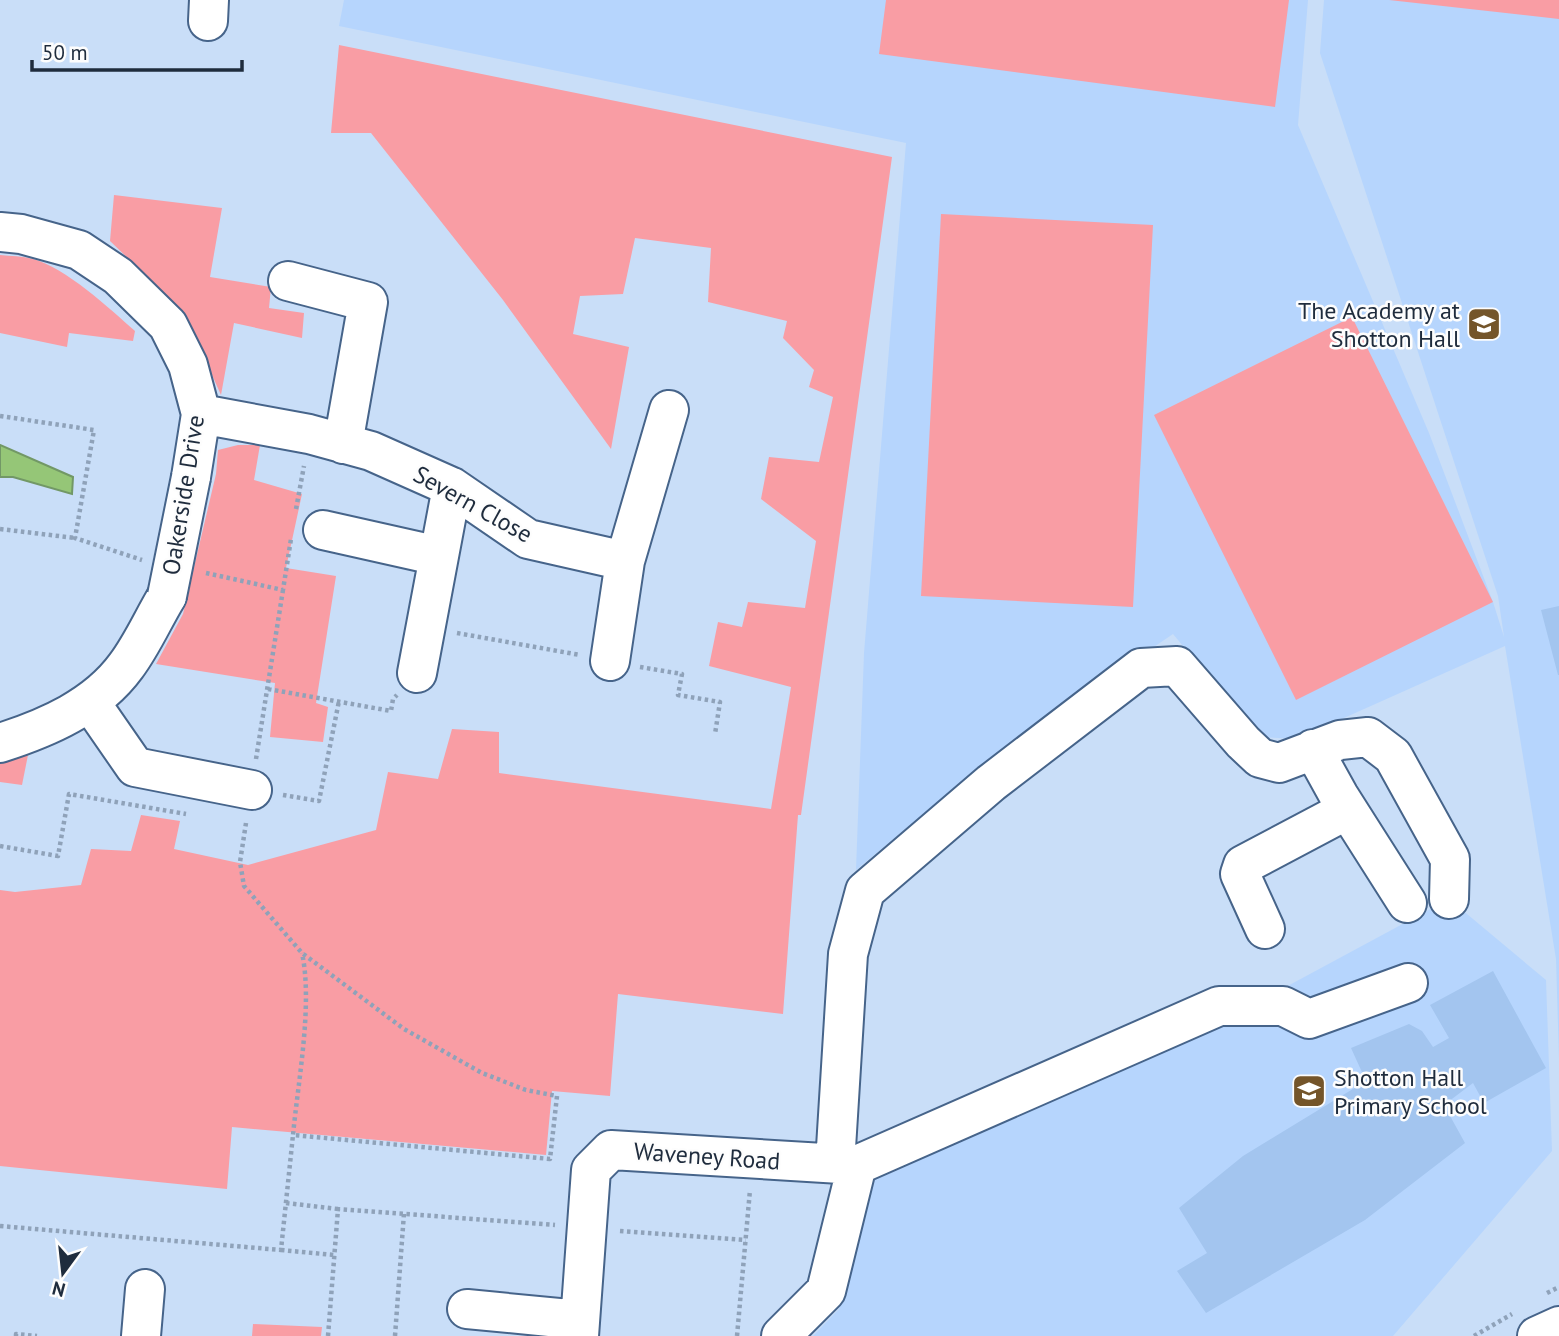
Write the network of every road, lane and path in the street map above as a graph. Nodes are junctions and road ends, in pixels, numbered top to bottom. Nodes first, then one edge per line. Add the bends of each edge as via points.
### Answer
1 (0, 232) edge
2 (288, 281) dead end
3 (669, 410) dead end
4 (201, 414) junction
5 (343, 444) junction
6 (452, 487) junction
7 (0, 529) edge
8 (323, 530) dead end
9 (75, 538) dead end
10 (439, 556) junction
11 (625, 561) junction
12 (283, 590) dead end
13 (610, 661) dead end
14 (417, 673) joint
15 (268, 689) junction
16 (339, 701) junction
17 (90, 702) junction
18 (0, 743) edge
19 (1312, 749) junction
20 (1348, 810) junction
21 (243, 812) junction
22 (192, 815) dead end
23 (0, 846) edge
24 (1449, 899) dead end
25 (1407, 902) dead end
26 (1265, 929) dead end
27 (302, 953) junction
28 (1408, 984) dead end
29 (293, 1135) junction
30 (846, 1164) junction
31 (750, 1185) dead end
32 (286, 1203) junction
33 (338, 1209) junction
34 (404, 1213) junction
35 (0, 1226) edge
36 (568, 1226) dead end
37 (615, 1231) dead end
38 (746, 1240) junction
39 (281, 1250) junction
40 (334, 1255) junction
41 (145, 1289) dead end
42 (467, 1309) dead end
43 (1559, 1326) edge
44 (580, 1328) edge
45 (16, 1336) edge
46 (37, 1336) edge
47 (141, 1336) edge
48 (328, 1336) edge
49 (396, 1336) edge
50 (737, 1336) edge
51 (781, 1336) edge
52 (1537, 1336) edge

1 - 4 street, Oakerside Drive via 79,250 118,276 168,325 188,365
2 - 5 street via 368,302
3 - 11 street
4 - 5 street, Severn Close
4 - 17 street, Oakerside Drive, bridge via 167,596 126,666
5 - 6 street, Severn Close via 371,451
6 - 10 street
6 - 11 street, Severn Close via 528,539
7 - 9 path
8 - 10 street
10 - 14 street
11 - 13 street
12 - 15 path
14 - 16 path via 393,699 391,711
15 - 16 path
15 - 21 path
16 - 21 path via 319,802
17 - 18 street, Oakerside Drive via 35,732
17 - 21 street via 135,767
19 - 20 street
19 - 24 street via 1368,737 1393,757 1450,859
19 - 30 street via 1279,763 1260,758 1177,666 1141,668 991,783 865,891 848,954
20 - 25 street
20 - 26 street via 1243,865 1240,874
21 - 27 path via 240,862 244,886
22 - 23 path via 69,794 58,856
27 - 29 path via 306,1003
27 - 29 path via 437,1048 482,1073 557,1097 550,1159
28 - 30 street via 1310,1019 1283,1006 1219,1006
29 - 32 path
30 - 44 street, Waveney Road via 611,1150 591,1170
30 - 51 street via 826,1291
31 - 38 path
32 - 33 path
32 - 39 path
33 - 34 path
33 - 40 path
34 - 36 path
34 - 49 path
35 - 39 path
37 - 38 path
38 - 50 path
39 - 40 path
40 - 48 path
41 - 47 street
42 - 44 street, Waveney Road
43 - 52 street
45 - 46 path

